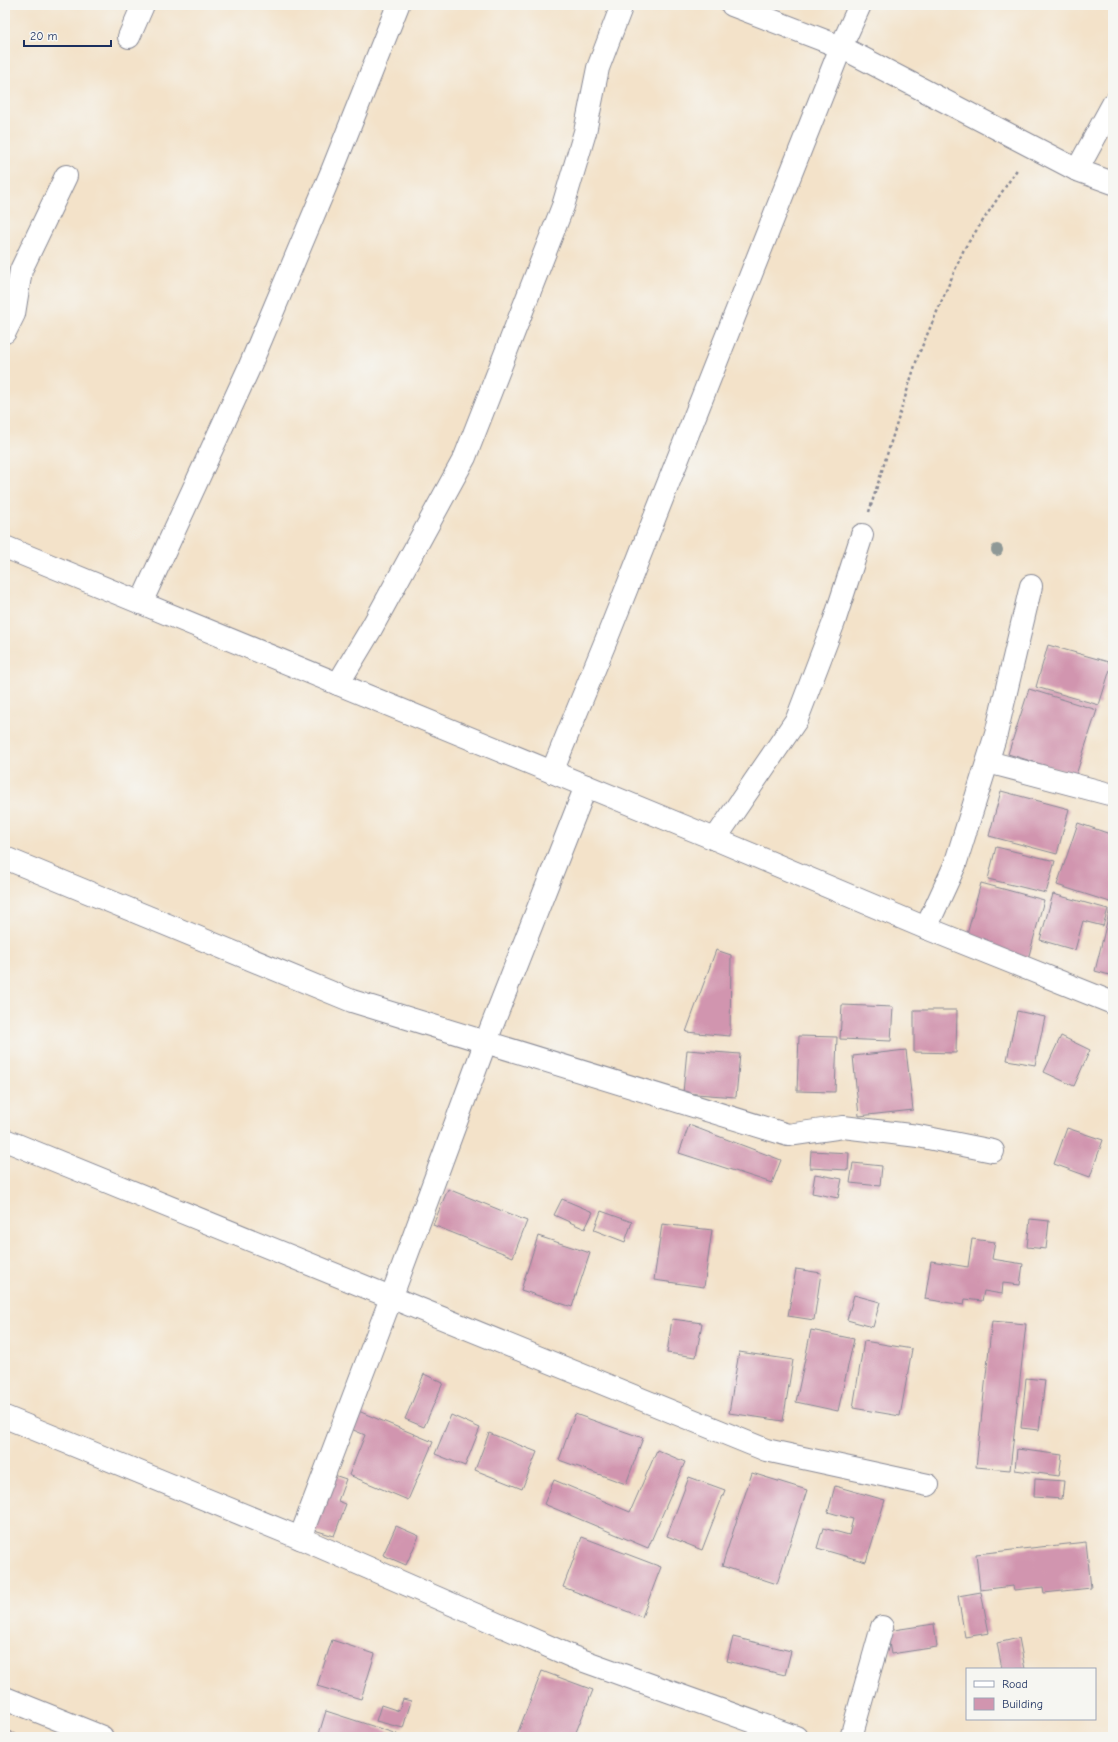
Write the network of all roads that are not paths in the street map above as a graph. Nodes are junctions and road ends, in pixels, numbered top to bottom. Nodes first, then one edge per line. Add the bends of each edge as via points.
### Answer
1 (143, 5) edge
2 (398, 5) edge
3 (622, 5) edge
4 (732, 5) edge
5 (860, 5) edge
6 (129, 37) dead end
7 (841, 47) junction
8 (1113, 104) edge
9 (1077, 170) junction
10 (66, 176) dead end
11 (1113, 183) edge
12 (5, 332) edge
13 (862, 535) road end
14 (5, 547) edge
15 (1031, 586) dead end
16 (141, 603) junction
17 (338, 684) junction
18 (988, 762) junction
19 (552, 772) junction
20 (586, 786) junction
21 (1113, 795) edge
22 (715, 839) junction
23 (5, 858) edge
24 (926, 928) junction
25 (1113, 1003) edge
26 (486, 1041) junction
27 (5, 1140) edge
28 (993, 1151) dead end
29 (391, 1298) junction
30 (5, 1417) edge
31 (928, 1485) dead end
32 (300, 1538) junction
33 (882, 1627) dead end
34 (5, 1698) edge
35 (102, 1737) edge
36 (796, 1737) edge
37 (851, 1737) edge

1 - 6 street
2 - 16 street via 332,171 248,368
3 - 17 street via 598,68 585,132 563,206 465,457
4 - 7 street
5 - 7 street
7 - 9 street
7 - 19 street
8 - 9 street
9 - 11 street
10 - 12 street via 20,270 14,314
13 - 22 street via 834,622 797,718
14 - 16 street
15 - 18 street
16 - 17 street
17 - 19 street
18 - 21 street
18 - 24 street via 955,865
19 - 20 street
20 - 22 street
20 - 26 street
22 - 24 street
23 - 26 street via 352,1001
24 - 25 street
26 - 28 street via 788,1135 843,1127 918,1136
26 - 29 street
27 - 29 street
29 - 31 street via 766,1450
29 - 32 street
30 - 32 street
32 - 36 street via 572,1657
33 - 37 street
34 - 35 street

